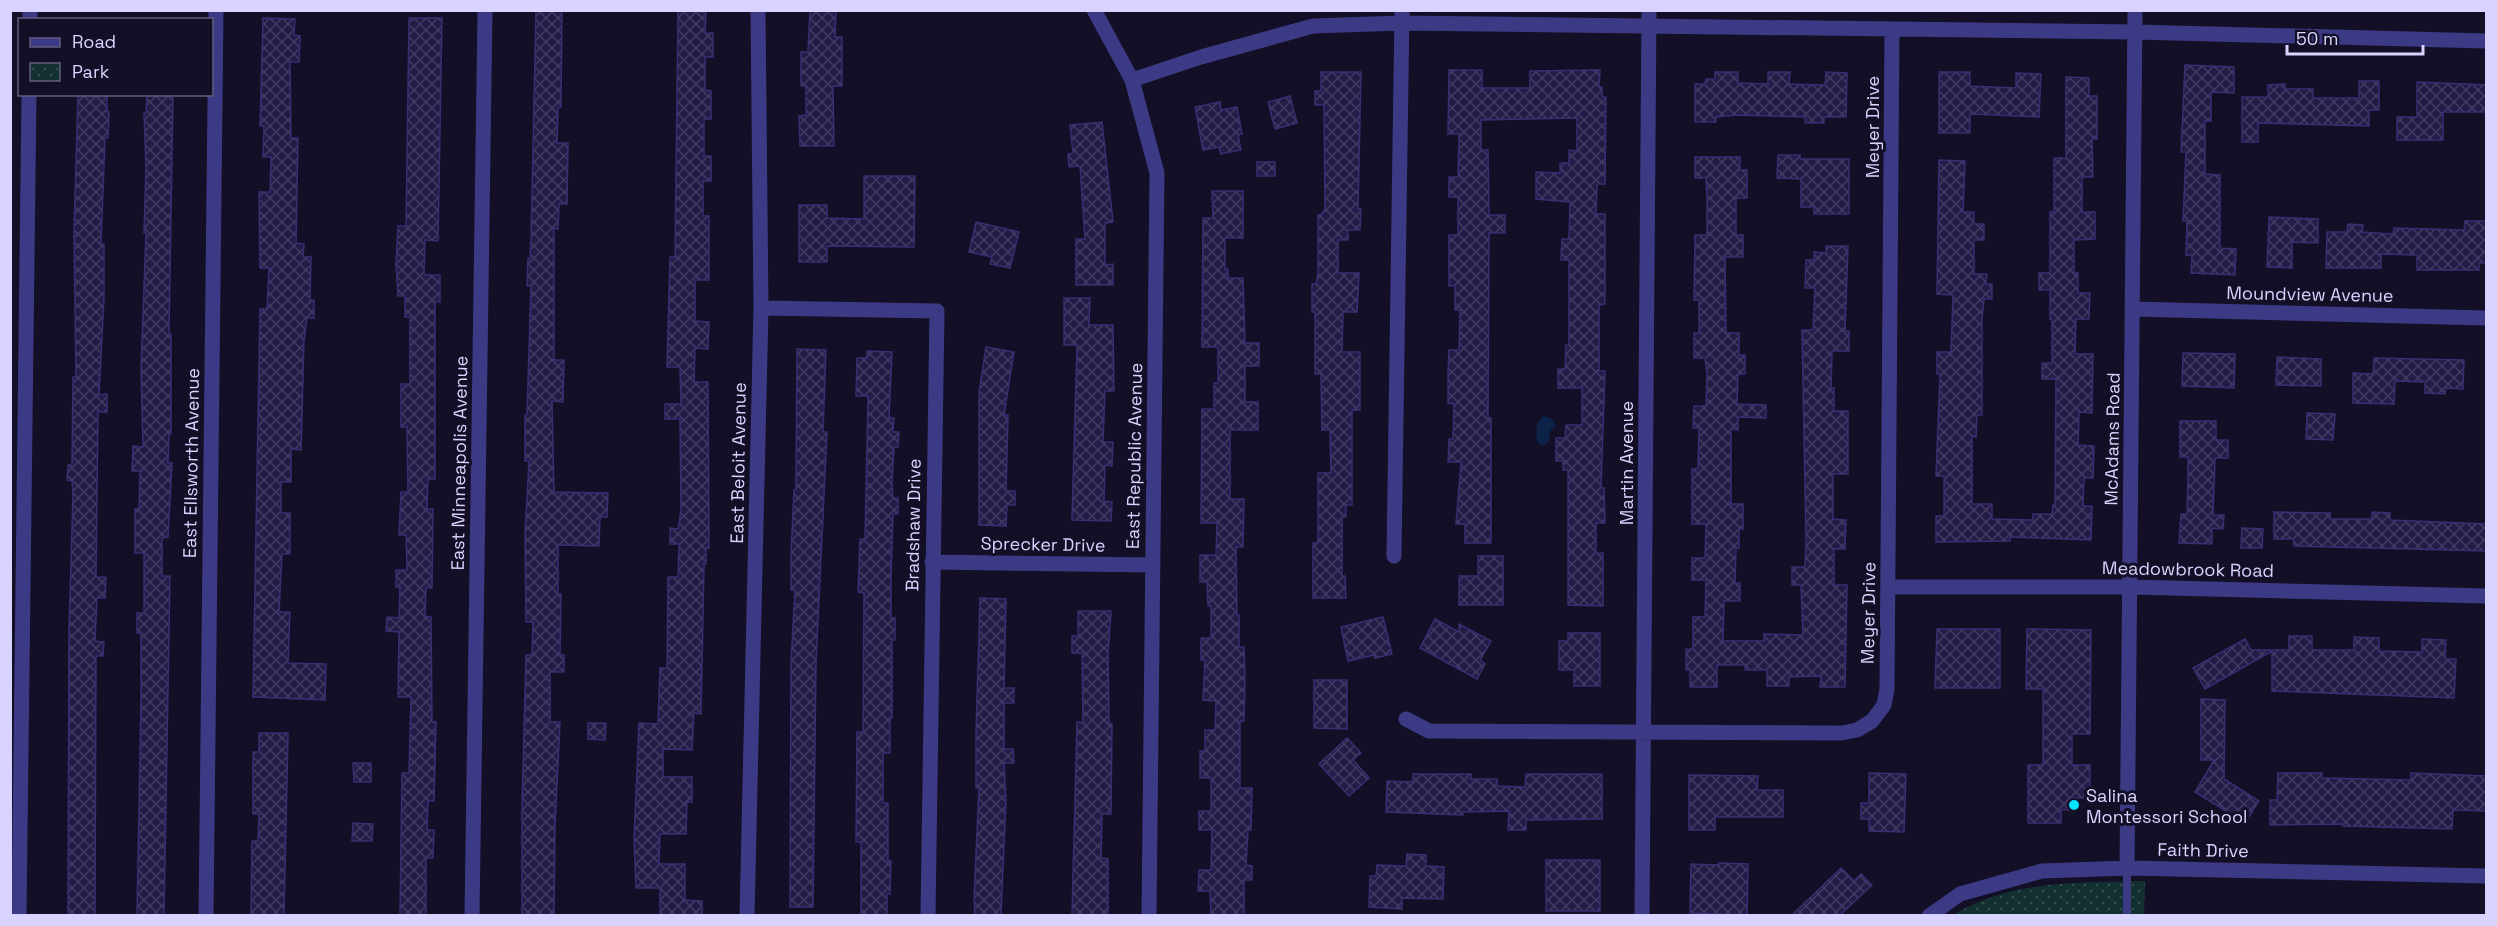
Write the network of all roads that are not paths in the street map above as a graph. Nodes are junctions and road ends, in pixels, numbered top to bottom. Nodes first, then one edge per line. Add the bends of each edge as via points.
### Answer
1 (216, 10) edge
2 (485, 10) edge
3 (758, 10) edge
4 (1094, 10) edge
5 (2135, 10) edge
6 (1402, 17) edge
7 (1313, 18) edge
8 (1649, 18) edge
9 (1892, 29) junction
10 (2135, 32) junction
11 (2487, 41) edge
12 (1132, 80) junction
13 (29, 96) edge
14 (761, 308) junction
15 (2133, 309) junction
16 (2487, 318) edge
17 (1394, 556) dead end
18 (932, 562) junction
19 (1153, 565) junction
20 (1889, 587) junction
21 (2130, 587) junction
22 (2487, 596) edge
23 (1406, 718) dead end
24 (1643, 731) junction
25 (2127, 868) junction
26 (2487, 876) edge
27 (19, 915) edge
28 (206, 915) edge
29 (472, 915) edge
30 (747, 915) edge
31 (928, 915) edge
32 (1149, 915) edge
33 (1642, 915) edge
34 (1929, 915) edge
35 (2127, 915) edge

1 - 28 street, East Ellsworth Avenue
2 - 29 street, East Minneapolis Avenue
3 - 14 street, East Beloit Avenue
4 - 12 street, East Republic Avenue
5 - 10 street, McAdams Road
6 - 7 street
6 - 8 street
6 - 17 street
7 - 12 street
8 - 9 street
8 - 24 street, Martin Avenue
9 - 10 street
9 - 20 street, Meyer Drive
10 - 11 street
10 - 15 street, McAdams Road
12 - 19 street, East Republic Avenue via 1157,173
13 - 27 street
14 - 18 street, Bradshaw Drive via 937,311
14 - 30 street, East Beloit Avenue
15 - 16 street, Moundview Avenue
15 - 21 street, McAdams Road
18 - 19 street, Sprecker Drive
18 - 31 street, Bradshaw Drive
19 - 32 street, East Republic Avenue
20 - 21 street, Meadowbrook Road
20 - 24 street, Meyer Drive via 1884,705 1872,721 1842,734
21 - 22 street, Meadowbrook Road
21 - 25 street, McAdams Road
23 - 24 street, Meyer Drive via 1429,732
24 - 33 street, Martin Avenue
25 - 26 street, Faith Drive
25 - 34 street, Faith Drive via 2042,871 1960,894
25 - 35 lane

